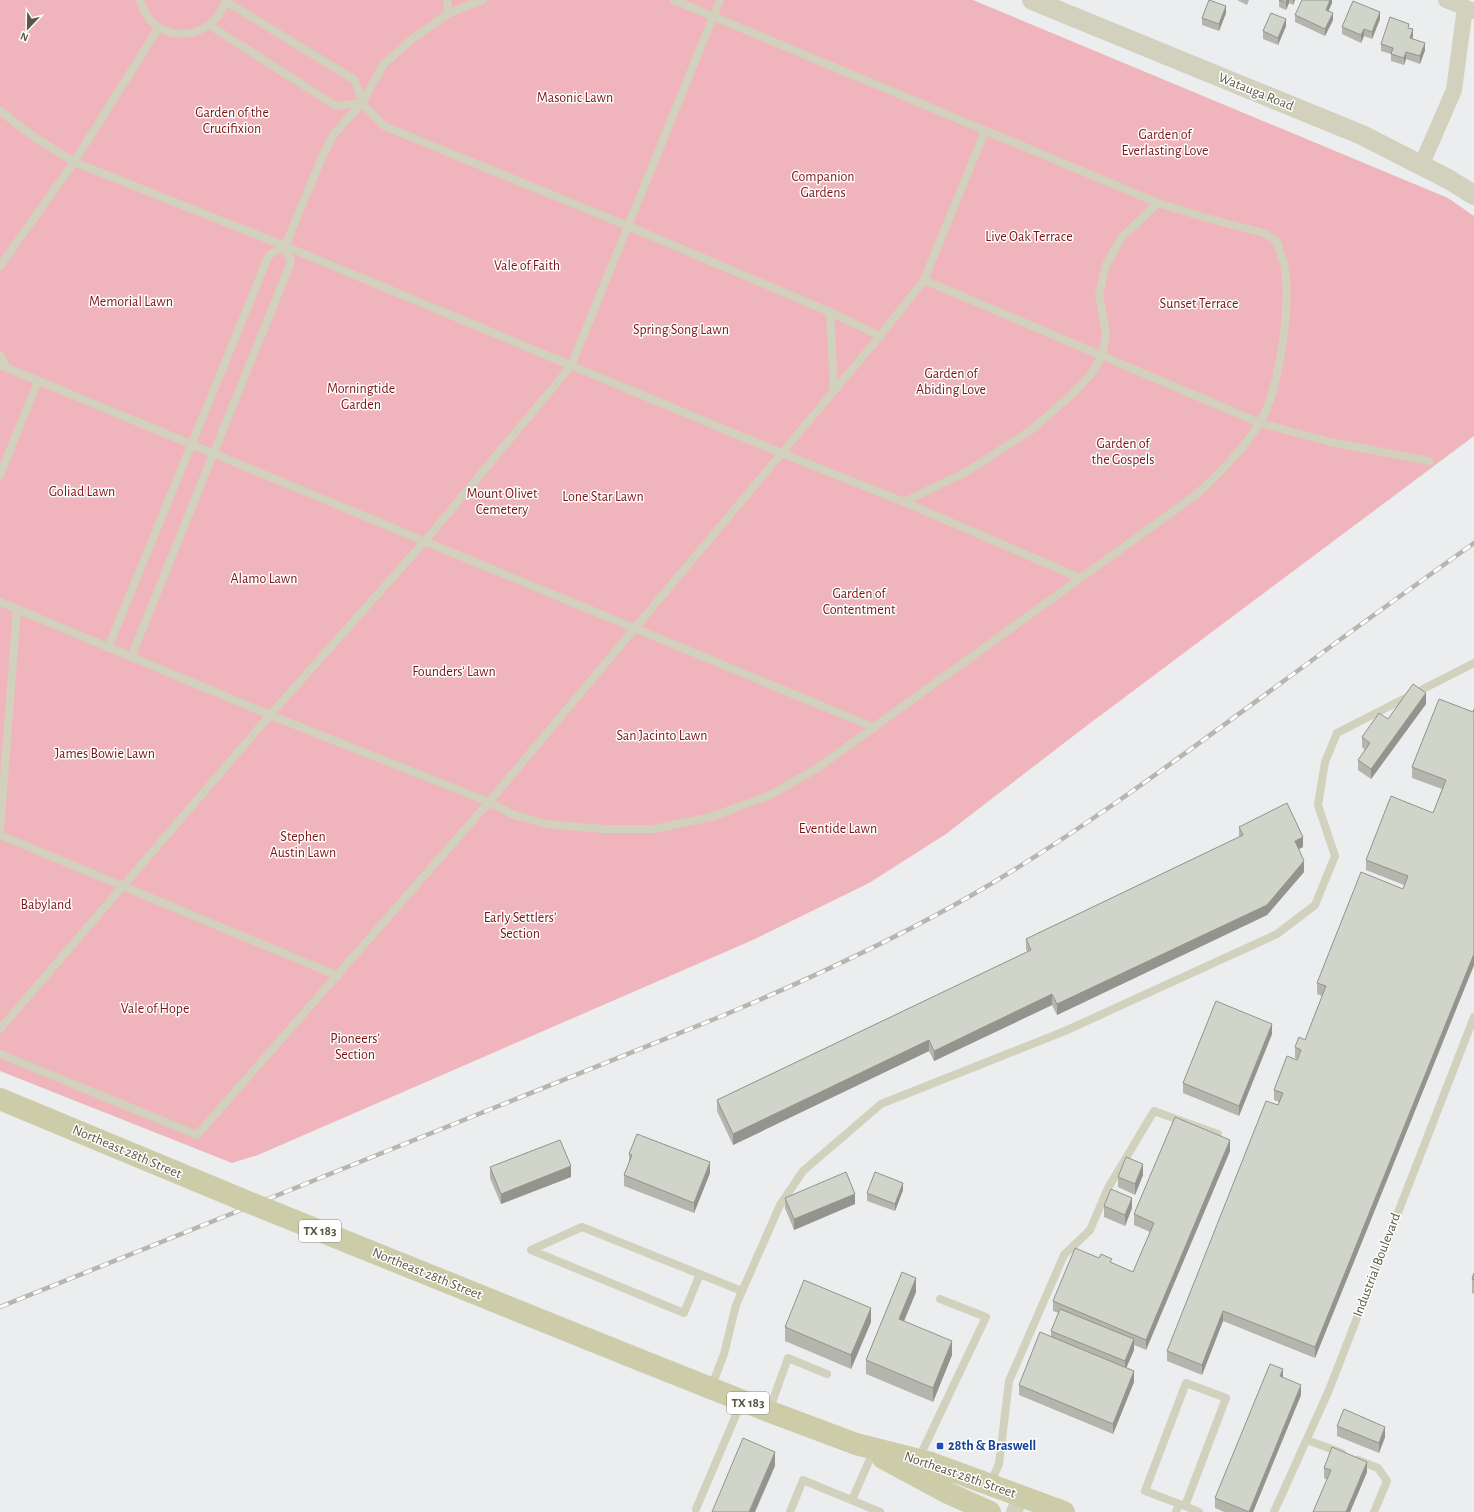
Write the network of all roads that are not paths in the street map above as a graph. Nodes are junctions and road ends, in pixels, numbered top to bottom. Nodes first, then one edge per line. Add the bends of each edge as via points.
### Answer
1 (140, 0) edge
2 (447, 0) edge
3 (483, 0) edge
4 (674, 0) edge
5 (720, 0) edge
6 (1032, 0) edge
7 (1446, 0) edge
8 (225, 1) edge
9 (1469, 9) edge
10 (449, 13) junction
11 (714, 16) junction
12 (209, 25) junction
13 (159, 27) junction
14 (362, 103) junction
15 (0, 111) edge
16 (985, 130) junction
17 (74, 162) junction
18 (1421, 166) junction
19 (1474, 195) edge
20 (1158, 203) junction
21 (628, 226) junction
22 (286, 246) junction
23 (0, 266) edge
24 (924, 280) junction
25 (830, 312) junction
26 (880, 336) junction
27 (0, 355) edge
28 (1102, 356) junction
29 (3, 366) edge
30 (571, 366) junction
31 (38, 381) junction
32 (834, 389) junction
33 (1260, 423) junction
34 (191, 445) junction
35 (213, 453) junction
36 (781, 453) junction
37 (1429, 461) dead end
38 (0, 475) edge
39 (904, 502) junction
40 (425, 542) junction
41 (1080, 578) junction
42 (0, 602) edge
43 (17, 609) junction
44 (636, 628) junction
45 (108, 648) junction
46 (130, 657) junction
47 (1474, 663) edge
48 (270, 715) junction
49 (875, 728) junction
50 (489, 802) junction
51 (0, 830) edge
52 (0, 835) edge
53 (123, 887) junction
54 (338, 976) junction
55 (1474, 1017) edge
56 (0, 1029) edge
57 (0, 1054) edge
58 (0, 1099) edge
59 (1218, 1134) edge
60 (700, 1274) junction
61 (742, 1291) junction
62 (940, 1299) dead end
63 (827, 1374) dead end
64 (711, 1388) junction
65 (742, 1401) junction
66 (768, 1411) junction
67 (1307, 1440) junction
68 (864, 1448) junction
69 (919, 1459) junction
70 (989, 1485) junction
71 (852, 1500) junction
72 (1018, 1504) edge
73 (1182, 1505) junction
74 (696, 1509) dead end
75 (790, 1512) edge
76 (880, 1512) edge
77 (990, 1512) edge
78 (1064, 1512) edge
79 (1176, 1512) edge
80 (1199, 1512) edge
81 (1274, 1512) edge
82 (1374, 1512) edge

1 - 13 lane via 149,18
2 - 10 lane
3 - 10 lane
4 - 11 lane
5 - 11 lane
6 - 18 street, Watauga Road via 1362,135
7 - 9 street
8 - 12 lane via 219,14
8 - 14 lane via 355,80
9 - 18 street via 1454,90
10 - 14 lane via 411,40 384,65
11 - 16 lane
11 - 21 lane
12 - 13 lane via 184,34
12 - 14 lane via 336,106
13 - 17 lane
14 - 21 lane via 384,126
14 - 22 lane via 334,134
15 - 17 lane via 34,137
16 - 20 lane
16 - 24 lane
17 - 22 lane
17 - 23 lane
18 - 19 street, Watauga Road
20 - 28 lane via 1122,237 1106,265 1099,294 1106,333
20 - 33 lane via 1264,233 1277,241 1284,266 1286,308 1274,388
21 - 25 lane
21 - 30 lane
22 - 30 lane
22 - 34 lane via 269,255
22 - 35 lane via 291,262
24 - 26 lane
24 - 28 lane
25 - 26 lane
25 - 32 lane
26 - 32 lane
27 - 29 lane
28 - 33 lane
28 - 39 lane via 1092,373 1070,396 1031,430 968,471
29 - 31 lane
30 - 36 lane
30 - 40 lane
31 - 34 lane
31 - 38 lane
32 - 36 lane
33 - 37 lane via 1317,439
33 - 41 lane via 1232,460 1197,494
34 - 35 lane
34 - 45 lane
35 - 40 lane
35 - 46 lane
36 - 39 lane
36 - 44 lane
39 - 41 lane
40 - 44 lane
40 - 48 lane
41 - 49 lane
42 - 43 lane
43 - 45 lane
43 - 51 lane
44 - 49 lane
44 - 50 lane
45 - 46 lane
46 - 48 lane
47 - 61 lane via 1338,733 1325,762 1318,805 1335,856 1315,905 1276,934 1255,944 1065,1031 881,1104 803,1171 780,1205
48 - 50 lane
48 - 53 lane
49 - 50 lane via 816,769 770,795 711,817 654,829 602,829 547,824 514,815
50 - 54 lane
52 - 53 lane
53 - 54 lane
53 - 56 lane
54 - 57 lane via 197,1135
55 - 67 lane, Industrial Boulevard via 1329,1390
58 - 64 main road, Northeast 28th Street / TX 183, bridge via 243,1200
59 - 70 lane via 1154,1112 1108,1188 1090,1230 1064,1255 1009,1381 999,1464
60 - 60 lane via 582,1227 531,1250 684,1313
60 - 61 lane
61 - 64 lane via 724,1354
62 - 69 lane via 986,1317
63 - 66 lane via 788,1358
64 - 65 main road, Northeast 28th Street / TX 183
65 - 66 main road, Northeast 28th Street / TX 183
65 - 74 lane
66 - 68 main road, Northeast 28th Street / TX 183
67 - 81 lane, Industrial Boulevard
67 - 82 lane via 1378,1468 1387,1480
68 - 69 main road, Northeast 28th Street / TX 183
68 - 71 lane
68 - 77 main road, Northeast 28th Street / TX 183 via 948,1493
69 - 70 main road, Northeast 28th Street / TX 183
70 - 72 main road, Northeast 28th Street / TX 183
71 - 75 lane via 803,1480
71 - 76 lane
72 - 78 main road, Northeast 28th Street / TX 183
73 - 73 lane via 1226,1398 1186,1383 1145,1490
73 - 79 lane
73 - 80 lane

